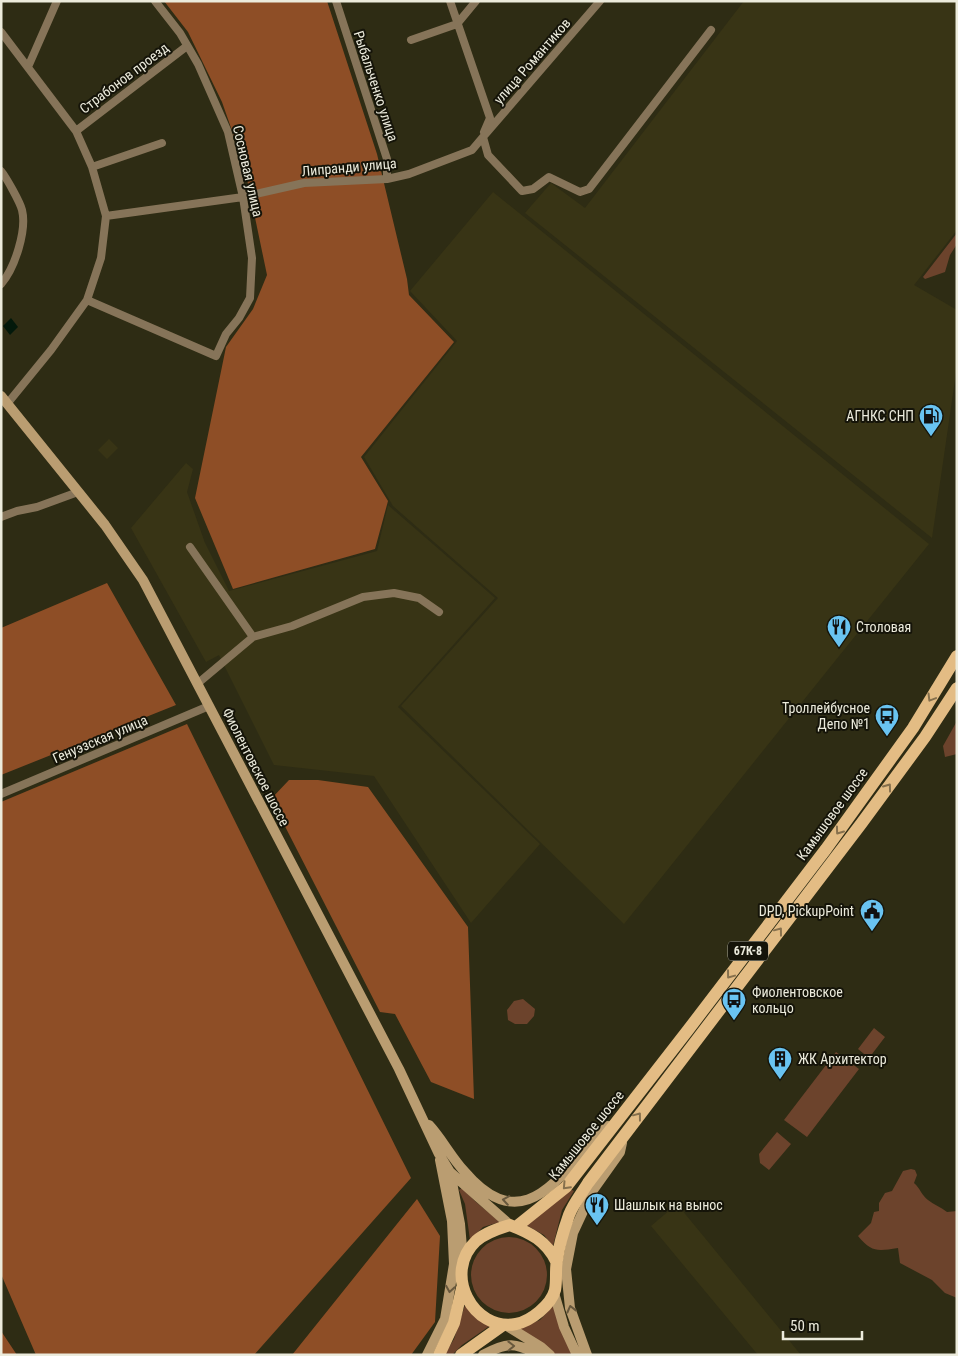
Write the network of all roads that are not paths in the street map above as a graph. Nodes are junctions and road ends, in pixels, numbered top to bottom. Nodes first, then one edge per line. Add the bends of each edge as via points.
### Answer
1 (56, 1) edge
2 (155, 1) edge
3 (336, 1) edge
4 (450, 1) edge
5 (476, 1) edge
6 (600, 1) edge
7 (457, 24) junction
8 (711, 30) dead end
9 (1, 32) edge
10 (411, 40) dead end
11 (187, 46) junction
12 (28, 67) junction
13 (76, 131) junction
14 (483, 137) junction
15 (162, 142) dead end
16 (92, 167) junction
17 (1, 171) edge
18 (387, 179) junction
19 (243, 197) junction
20 (106, 216) junction
21 (1, 284) edge
22 (86, 300) junction
23 (4, 400) edge
24 (78, 492) junction
25 (1, 517) edge
26 (190, 547) dead end
27 (439, 612) dead end
28 (253, 637) junction
29 (957, 656) edge
30 (197, 684) junction
31 (957, 688) edge
32 (209, 706) junction
33 (1, 794) edge
34 (624, 1112) junction
35 (420, 1116) junction
36 (623, 1136) junction
37 (439, 1154) junction
38 (450, 1172) junction
39 (513, 1226) junction
40 (463, 1260) junction
41 (556, 1261) junction
42 (462, 1288) junction
43 (554, 1292) junction
44 (505, 1325) junction
45 (440, 1353) edge
46 (427, 1355) edge
47 (461, 1355) edge
48 (483, 1355) edge
49 (538, 1355) edge
50 (550, 1355) edge
51 (577, 1355) edge
52 (587, 1355) edge

1 - 12 street
2 - 11 street, Сосновая улица
3 - 18 street, Рыбальченко улица via 387,159
4 - 7 street
5 - 7 street
6 - 14 street, улица Романтиков
7 - 10 street
7 - 14 street via 490,118
8 - 14 street via 589,189 580,192 549,177 533,189 522,191 488,155
9 - 12 street
11 - 13 street, Страбонов проезд
11 - 19 street, Сосновая улица via 228,132
12 - 13 street
13 - 16 street
14 - 18 street, Липранди улица via 472,150
15 - 16 street
16 - 20 street
17 - 21 street via 22,210 22,243
18 - 19 street, Липранди улица via 304,183
19 - 20 street, Липранди улица
19 - 22 street, Сосновая улица via 252,258 250,298 216,356
20 - 22 street via 101,258
22 - 23 street via 52,350
23 - 24 main road, Фиолентовское шоссе
24 - 25 street
24 - 30 main road, Фиолентовское шоссе via 143,580
26 - 28 street
27 - 28 street via 419,598 394,593 363,597 292,626
28 - 30 street
29 -> 34 main road, Камышовое шоссе / 67К-8 via 913,728 826,849
30 - 32 main road, Фиолентовское шоссе
36 -> 31 main road, Камышовое шоссе / 67К-8 via 861,824
32 - 33 street, Генуэзская улица
32 - 35 main road, Фиолентовское шоссе
34 -> 35 main road via 553,1184 539,1196 526,1201 505,1201 482,1190
34 -> 39 main road, Камышовое шоссе / 67К-8 via 566,1187
35 - 37 main road, Фиолентовское шоссе
36 - 41 main road, Камышовое шоссе / 67К-8 via 588,1182 569,1214
52 -> 36 main road via 570,1308 566,1269 573,1233 593,1190 620,1152
37 - 38 main road, Фиолентовское шоссе
37 -> 46 main road via 452,1221 454,1264 445,1319
38 - 39 main road, Фиолентовское шоссе
38 - 40 main road, Фиолентовское шоссе
39 - 40 main road, Камышовое шоссе / 67К-8 via 484,1235
39 - 41 main road via 540,1239
40 - 42 main road via 460,1272
41 - 43 main road, 67К-8
42 - 44 main road via 471,1305
42 - 45 main road via 454,1323
43 - 44 main road via 548,1303 532,1317
43 - 51 main road via 564,1327
44 - 47 main road
44 - 50 main road
48 -> 49 main road via 510,1344 522,1346

